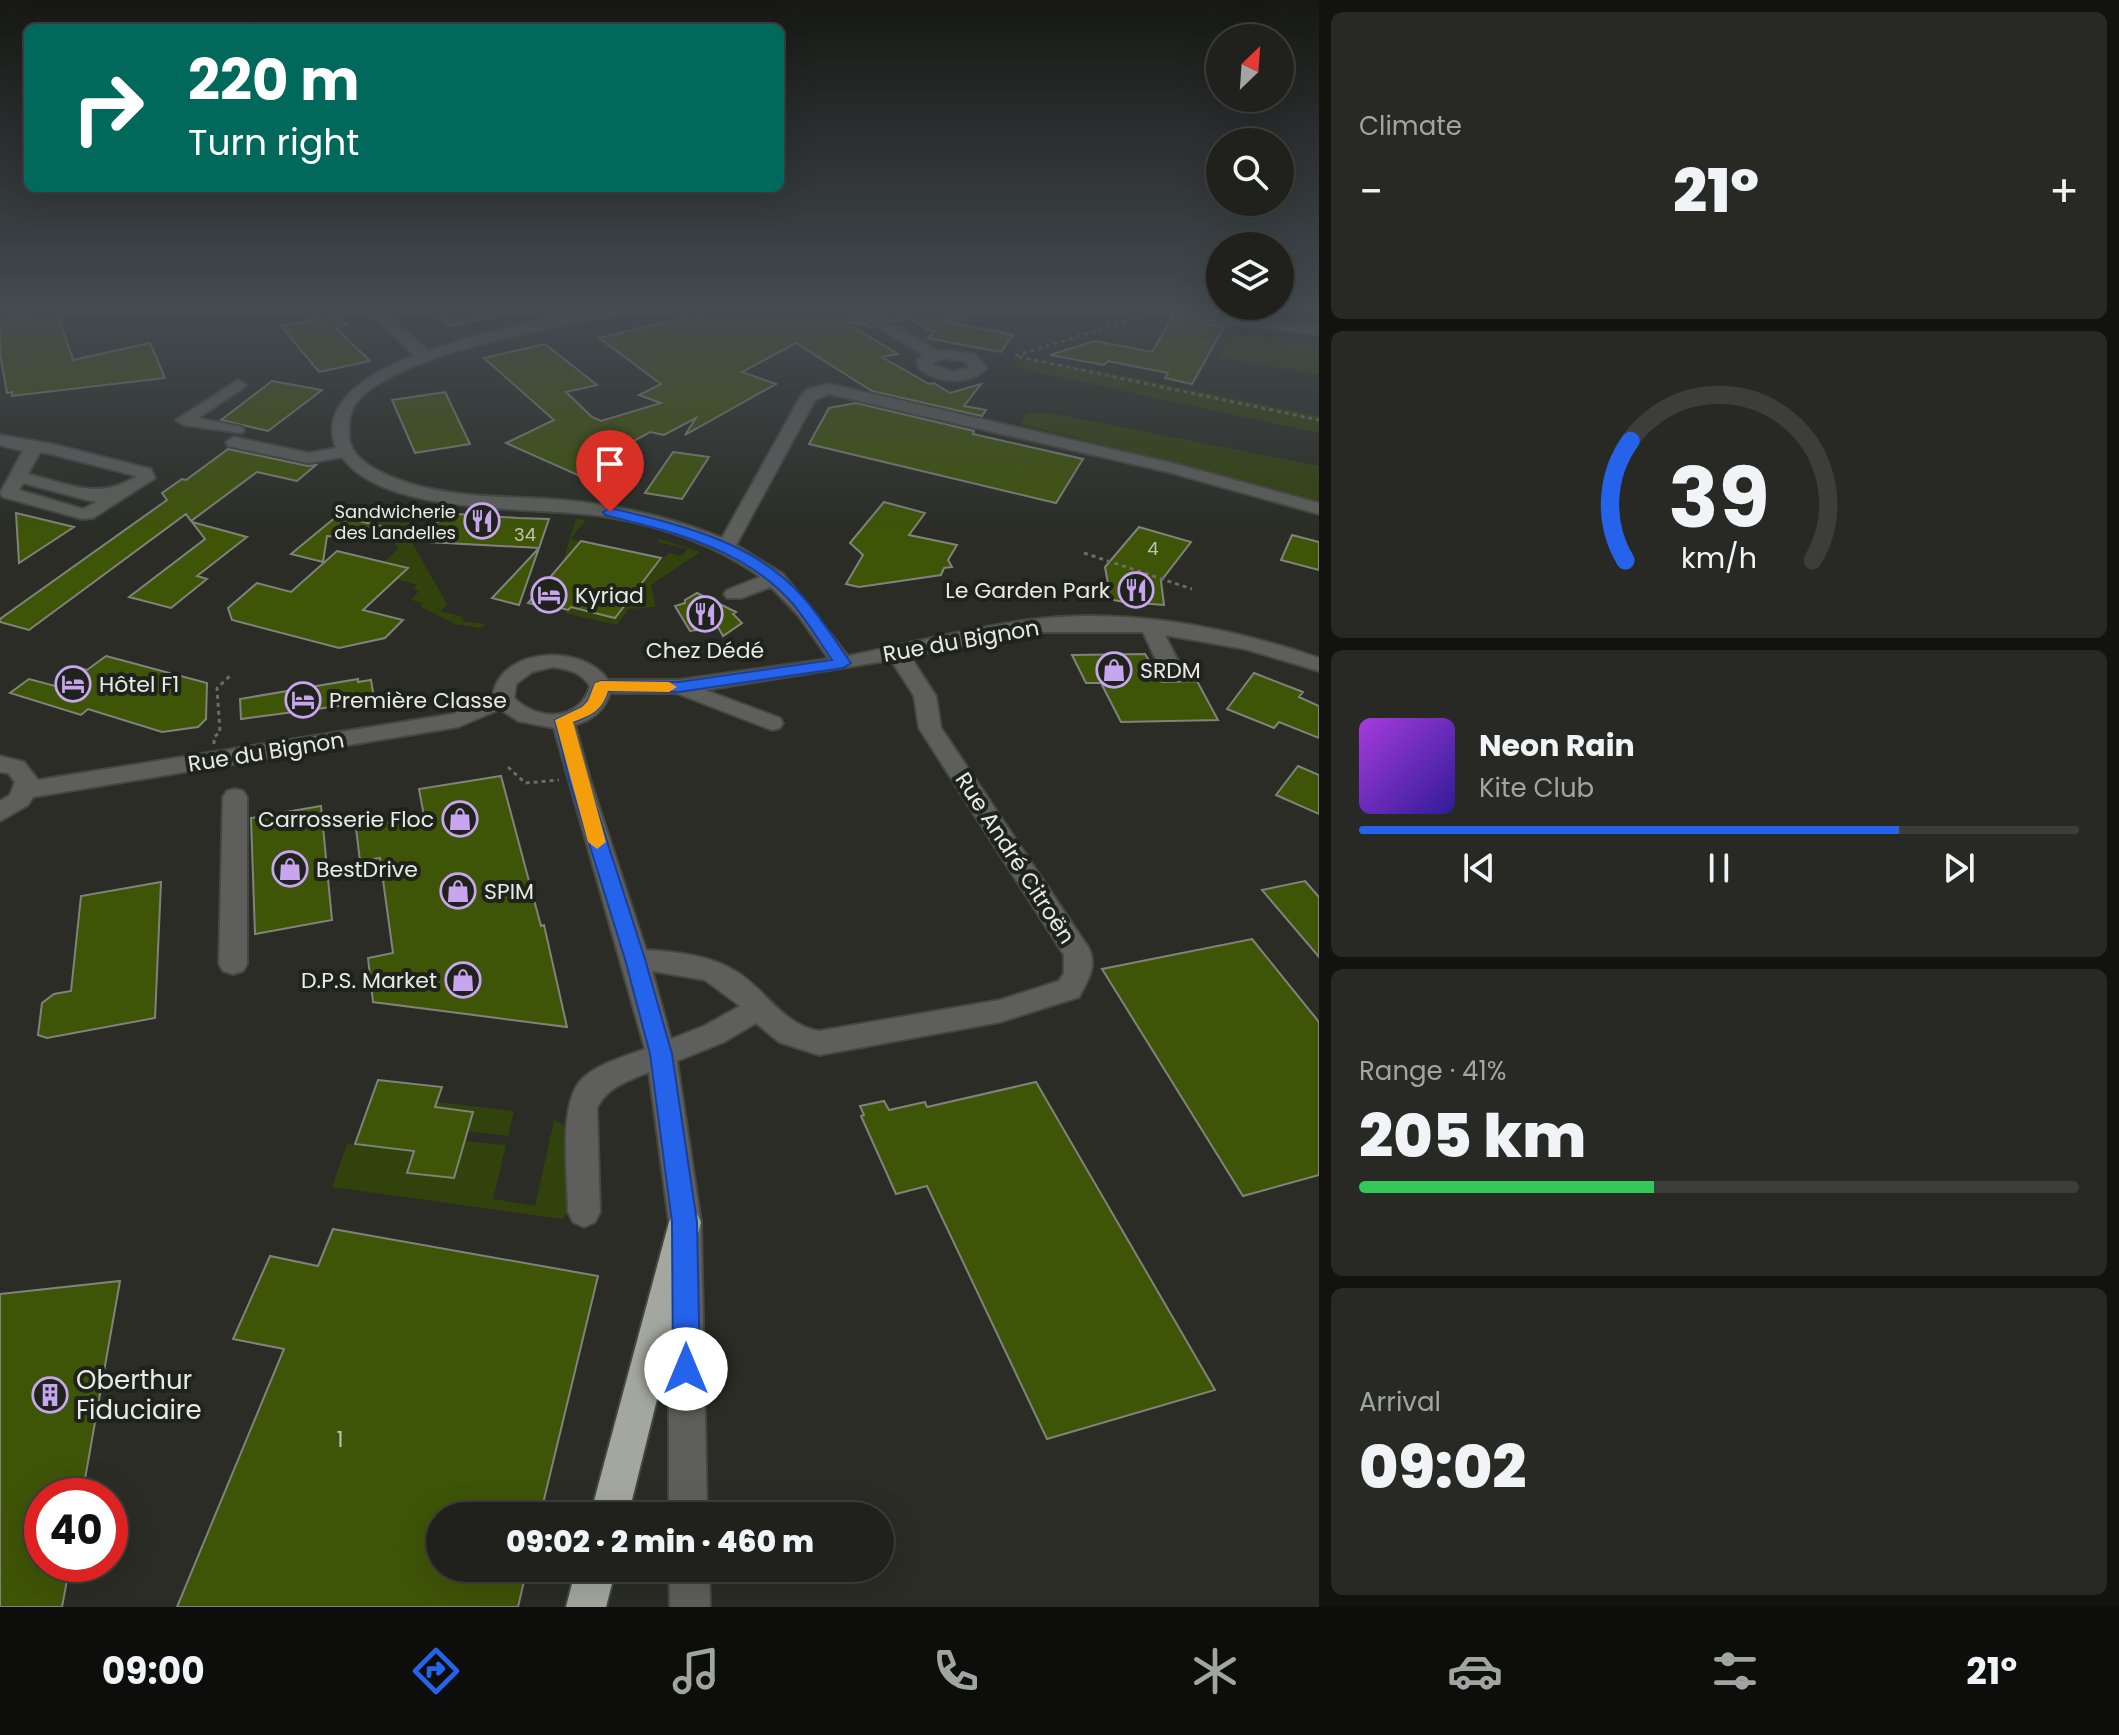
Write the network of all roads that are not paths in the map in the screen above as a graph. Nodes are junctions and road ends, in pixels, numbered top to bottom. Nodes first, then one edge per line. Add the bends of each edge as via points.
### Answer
1 (370, 384) edge
2 (238, 385) dead end
3 (0, 440) edge
4 (26, 444) junction
5 (347, 451) junction
6 (1319, 509) edge
7 (725, 547) junction
8 (776, 578) junction
9 (734, 594) dead end
10 (1151, 628) junction
11 (897, 652) junction
12 (843, 663) junction
13 (1319, 665) edge
14 (1173, 673) dead end
15 (601, 686) junction
16 (679, 687) junction
17 (503, 699) junction
18 (563, 720) junction
19 (772, 723) dead end
20 (0, 764) edge
21 (26, 790) junction
22 (235, 797) dead end
23 (0, 813) edge
24 (635, 959) junction
25 (233, 964) dead end
26 (759, 1008) junction
27 (661, 1054) junction
28 (584, 1212) dead end
29 (685, 1222) junction
30 (613, 1502) edge
31 (688, 1502) edge
32 (592, 1582) edge
33 (689, 1582) edge
34 (586, 1607) edge
35 (690, 1607) edge

1 - 5 street via 352,399 339,423
2 - 5 street via 184,420 309,458
3 - 4 street
4 - 4 street via 145,473 146,478 116,498 92,505 15,480 32,451
5 - 7 street via 380,478 421,492 610,512
6 - 7 street via 1161,465 829,389 808,397
7 - 8 street
8 - 9 street
8 - 12 street
10 - 11 street, Rue du Bignon via 1030,626
10 - 13 street, Rue du Bignon via 1208,634
10 - 14 street
11 - 12 street, Rue du Bignon
11 - 26 street, Rue André Citroën via 925,696 930,728 1078,954 1078,974 1069,989 1000,1011 819,1043 787,1036
12 - 16 street, Rue du Bignon
15 - 16 street, Rue du Bignon
15 - 17 street via 579,665 538,663 513,673
15 - 18 street via 596,703
16 - 19 street
17 - 18 street via 532,720
17 - 21 street, Rue du Bignon via 458,720
18 - 24 street
20 - 21 street via 24,773
21 - 23 street
22 - 25 street
24 - 26 street, Rue André Citroën via 706,969 727,979
24 - 27 street
26 - 27 street via 726,1028
27 - 28 street via 608,1076 591,1089 582,1108
27 - 29 street
29 - 30 highway
29 - 31 street
32 - 34 highway
33 - 35 street

